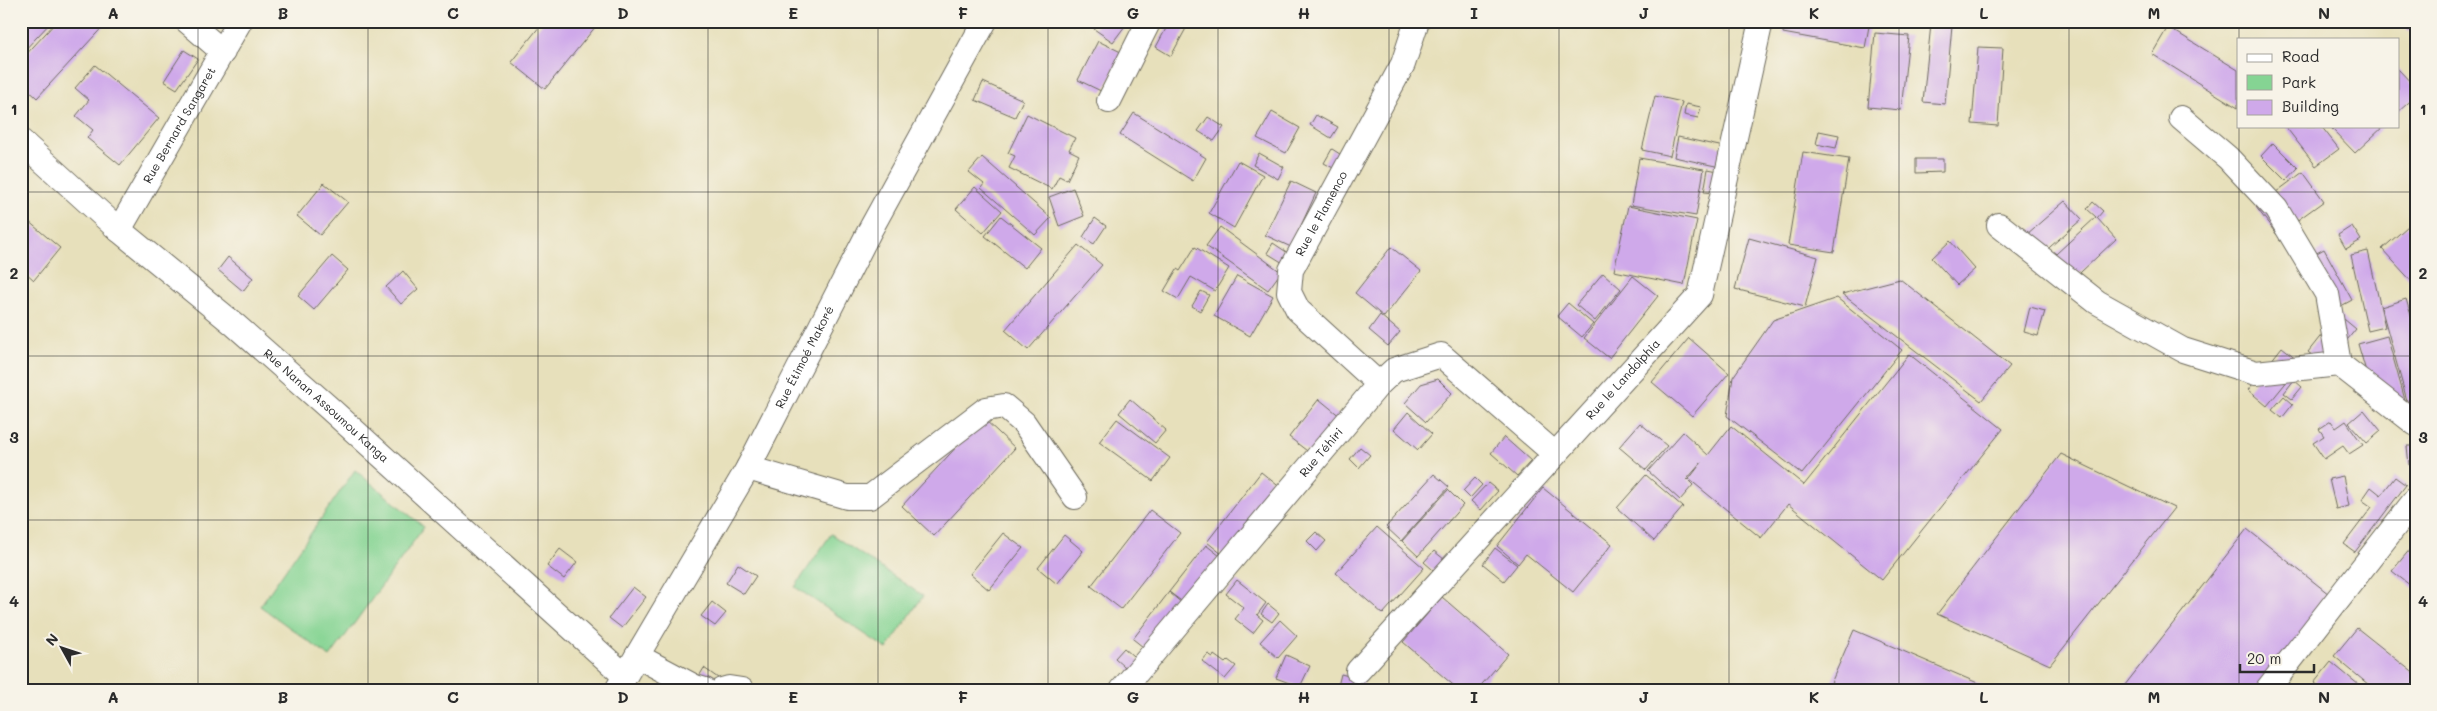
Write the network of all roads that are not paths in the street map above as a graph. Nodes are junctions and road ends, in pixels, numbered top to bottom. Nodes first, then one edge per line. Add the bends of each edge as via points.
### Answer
1 (187, 21) edge
2 (240, 21) edge
3 (986, 21) edge
4 (1149, 21) edge
5 (1417, 21) edge
6 (1761, 21) edge
7 (223, 52) junction
8 (1109, 101) dead end
9 (2181, 118) dead end
10 (21, 142) edge
11 (1999, 224) dead end
12 (119, 230) junction
13 (2340, 364) junction
14 (1379, 384) junction
15 (2416, 424) edge
16 (1555, 454) junction
17 (748, 468) junction
18 (1075, 498) dead end
19 (2416, 500) edge
20 (1358, 671) dead end
21 (626, 674) edge
22 (705, 690) edge
23 (722, 690) edge
24 (742, 690) edge
25 (1122, 690) edge
26 (2267, 690) edge

1 - 7 street
2 - 7 street, Rue Bernard Sangaret
3 - 17 street, Rue Étimoé Makoré via 869,232
4 - 8 street
5 - 14 street, Rue le Flamenco via 1403,64 1291,270 1289,292 1298,310
6 - 16 street, Rue le Landolphia via 1700,295
7 - 12 street, Rue Bernard Sangaret
9 - 13 street via 2228,158 2276,209 2327,294
10 - 12 street, Rue Nanan Assoumou Kanga
11 - 13 street via 2098,302 2183,350 2256,373
12 - 21 street, Rue Nanan Assoumou Kanga via 279,364
13 - 15 street
14 - 16 street, Rue Téhiri via 1394,370 1441,355
14 - 25 street, Rue Téhiri
16 - 20 street, Rue le Landolphia
17 - 18 street via 847,498 870,497 986,409 1004,406 1024,423
17 - 21 street, Rue Étimoé Makoré
19 - 26 street
21 - 22 street, Rue Nanan Assoumou Kanga
23 - 24 street

